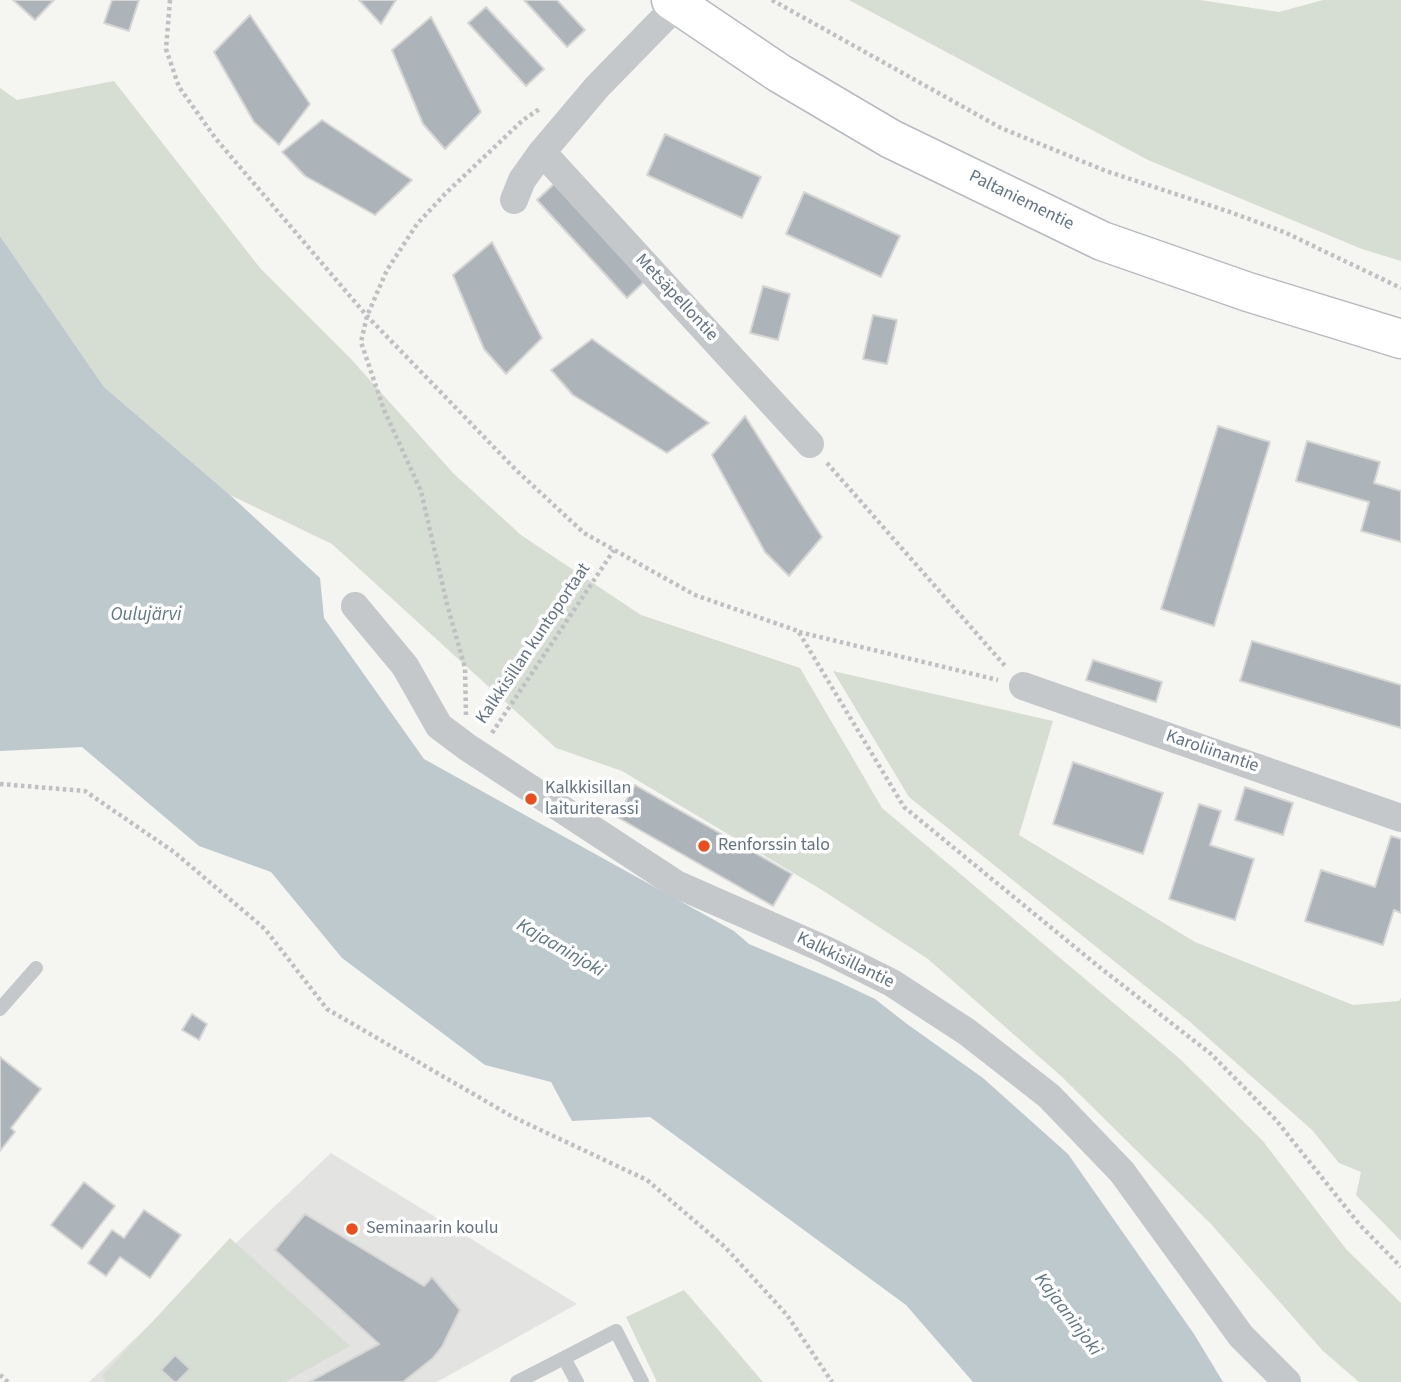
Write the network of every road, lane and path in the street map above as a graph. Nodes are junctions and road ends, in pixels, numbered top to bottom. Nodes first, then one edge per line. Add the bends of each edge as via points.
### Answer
1 (170, 0) edge
2 (772, 0) edge
3 (674, 2) edge
4 (550, 103) dead end
5 (542, 152) junction
6 (514, 201) dead end
7 (1401, 288) edge
8 (367, 316) junction
9 (1401, 339) edge
10 (810, 444) joint
11 (614, 550) junction
12 (355, 606) dead end
13 (798, 631) junction
14 (1023, 686) junction
15 (472, 750) junction
16 (0, 784) edge
17 (1401, 818) edge
18 (36, 968) dead end
19 (0, 1009) edge
20 (1401, 1267) edge
21 (564, 1358) junction
22 (0, 1375) edge
23 (8, 1382) edge
24 (517, 1382) edge
25 (577, 1382) edge
26 (642, 1382) edge
27 (832, 1382) edge
28 (1287, 1382) edge

1 - 8 path via 166,49 179,87 216,139
2 - 7 path via 1002,128 1106,171 1284,232
3 - 5 street
3 - 9 street, Paltaniementie via 891,139 1102,241
4 - 8 path via 523,120 417,225 387,270
5 - 6 street
5 - 10 street, Metsäpellontie
8 - 11 path via 516,470 584,533
8 - 15 path via 361,342 384,410 421,491 465,667
10 - 14 path
11 - 13 path via 695,595
11 - 15 path, Kalkkisillan kuntoportaat
12 - 15 street, Kalkkisillantie via 405,666 439,726
13 - 14 path
13 - 20 path via 905,807 1210,1054 1276,1120 1359,1224
14 - 17 street, Karoliinantie
15 - 28 street, Kalkkisillantie via 676,884 892,983 978,1040 1049,1096 1122,1172 1241,1336
16 - 27 path via 85,791 174,852 265,929 327,1009 513,1117 647,1180 725,1247 769,1295
18 - 19 lane
21 - 24 lane
21 - 25 lane
21 - 26 lane via 616,1331
22 - 23 path

